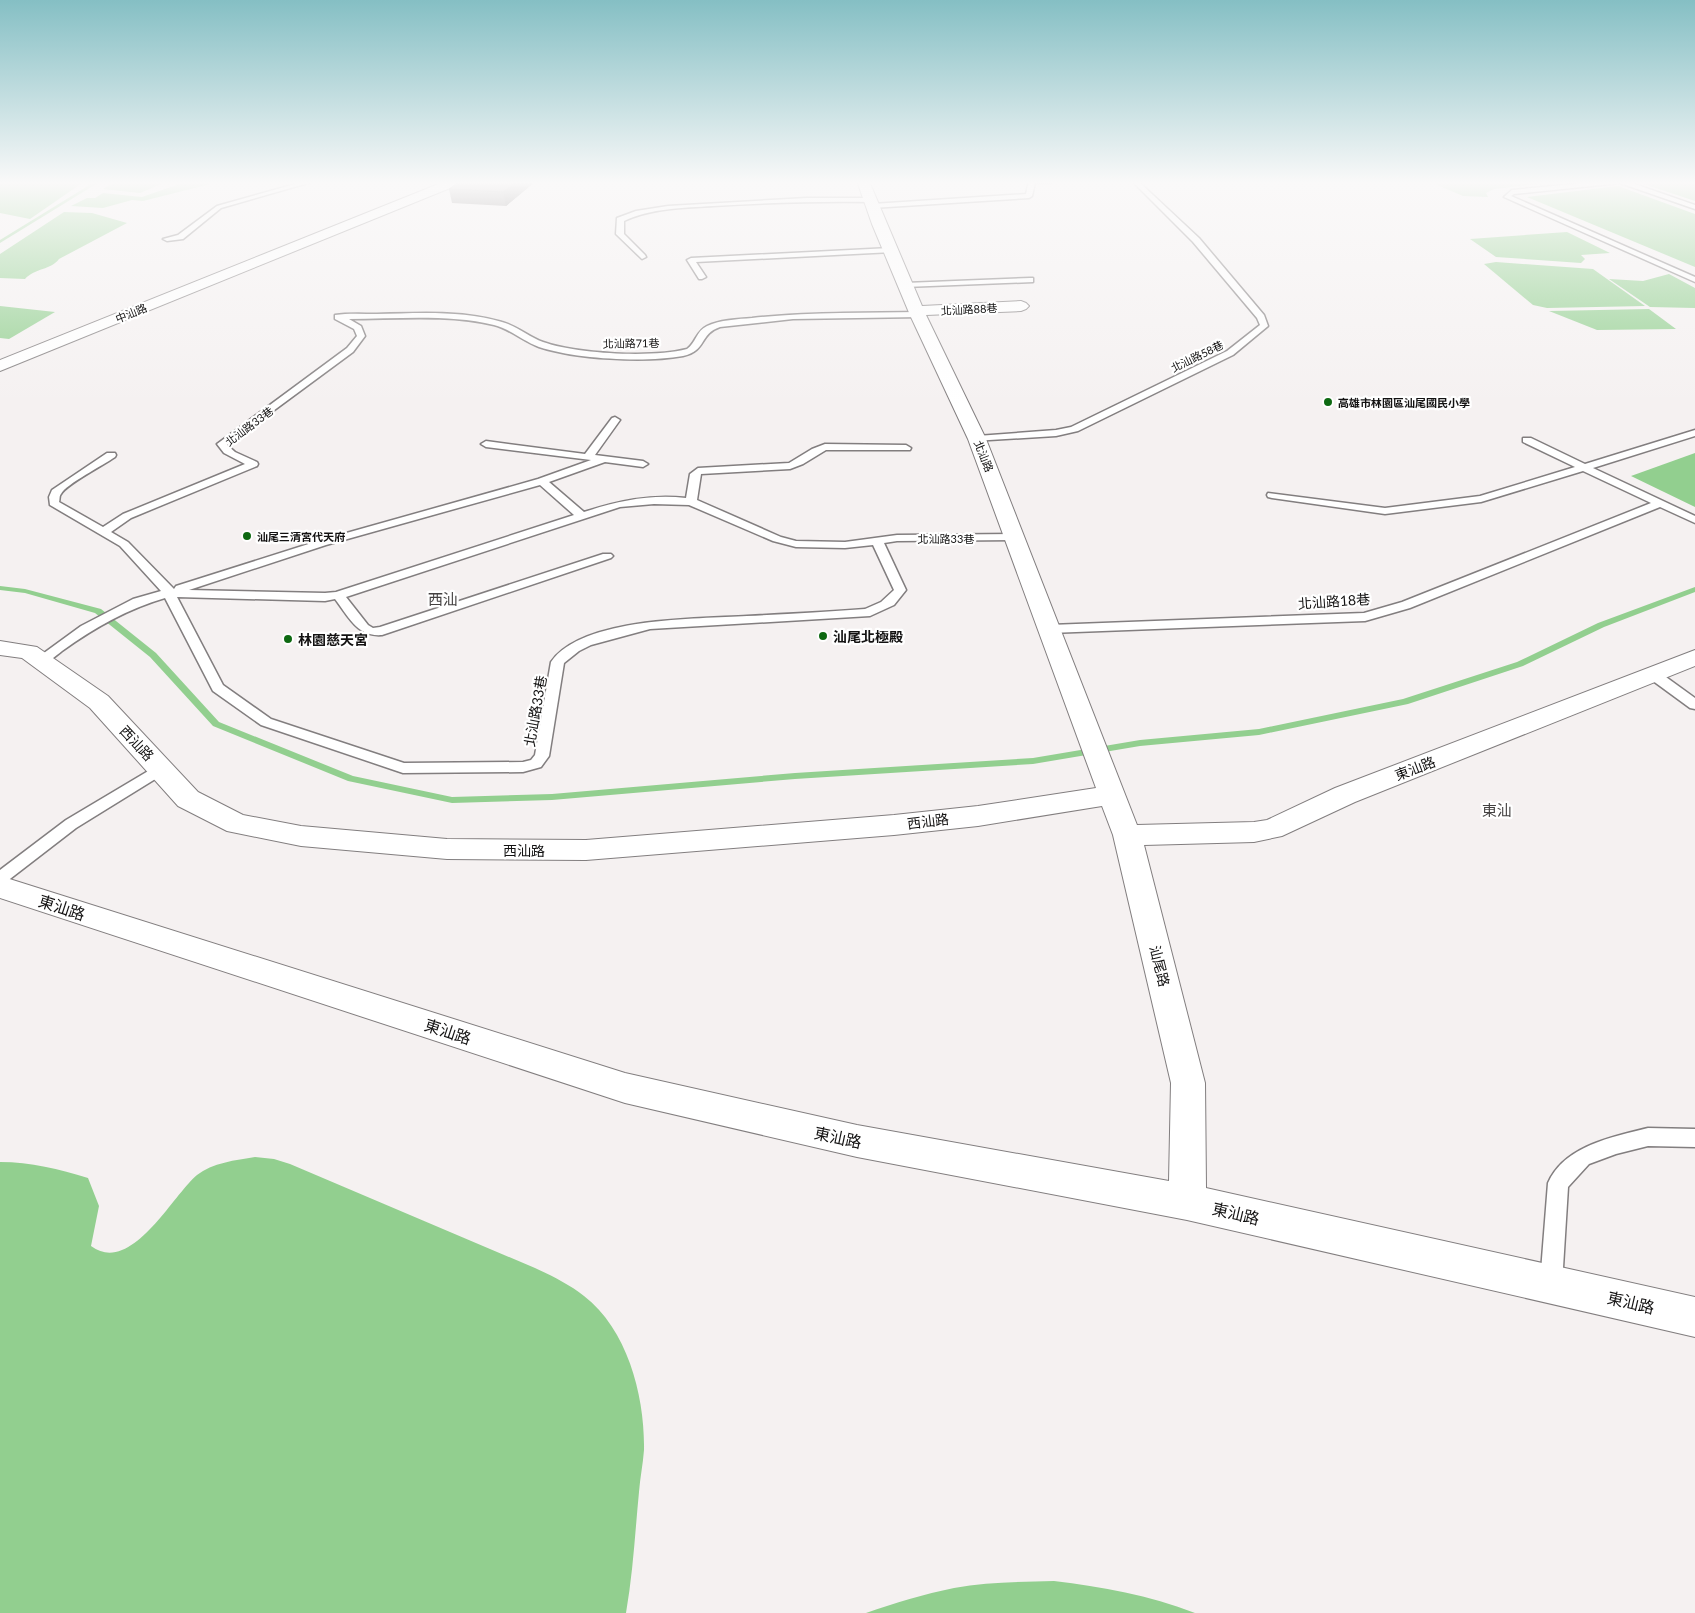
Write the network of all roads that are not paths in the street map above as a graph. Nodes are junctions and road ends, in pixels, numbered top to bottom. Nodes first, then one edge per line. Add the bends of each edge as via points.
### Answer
1 (270, 256) edge
2 (765, 256) edge
3 (893, 256) edge
4 (1210, 256) edge
5 (1641, 256) edge
6 (702, 277) dead end
7 (1030, 280) dead end
8 (1695, 280) edge
9 (906, 285) junction
10 (1021, 306) dead end
11 (918, 313) junction
12 (338, 316) joint
13 (0, 366) edge
14 (614, 420) dead end
15 (1695, 433) edge
16 (977, 438) junction
17 (1527, 440) dead end
18 (486, 444) dead end
19 (906, 448) dead end
20 (111, 455) dead end
21 (588, 458) junction
22 (605, 459) junction
23 (643, 464) dead end
24 (1585, 467) junction
25 (542, 480) junction
26 (1272, 494) dead end
27 (692, 502) junction
28 (1659, 504) junction
29 (582, 516) junction
30 (1695, 520) edge
31 (103, 532) junction
32 (1016, 537) junction
33 (877, 541) junction
34 (607, 556) dead end
35 (169, 593) junction
36 (338, 595) junction
37 (1050, 629) junction
38 (0, 648) edge
39 (1695, 657) edge
40 (40, 660) junction
41 (1654, 675) junction
42 (1695, 704) edge
43 (1091, 737) joint
44 (160, 769) junction
45 (1108, 786) junction
46 (1127, 835) junction
47 (0, 878) edge
48 (0, 887) edge
49 (1695, 1138) edge
50 (1187, 1202) junction
51 (1551, 1284) junction
52 (1695, 1317) edge

1 - 13 street, 中汕路
2 - 6 lane via 691,260
3 - 9 street, 北汕路
4 - 16 lane, 北汕路58巷 via 1261,317 1264,326 1230,353 1074,428 1056,433
5 - 8 lane
7 - 9 lane
9 - 11 street, 北汕路
10 - 11 street, 北汕路88巷
11 - 12 lane, 北汕路71巷 via 777,318 719,325 706,329 696,347 689,351 604,356 566,351 536,342 508,326 492,322
11 - 16 street, 北汕路
12 - 31 lane, 北汕路33巷 via 358,328 360,336 350,350 222,444 231,454 253,464 127,516
14 - 21 lane
15 - 24 lane
16 - 32 street, 北汕路
17 - 24 lane
18 - 21 lane, 北汕路33巷
19 - 27 lane via 825,448 814,450 803,462 790,466 698,471
20 - 31 lane, 北汕路33巷 via 60,487 54,498 54,503
21 - 22 lane, 北汕路33巷
22 - 23 lane, 北汕路33巷
22 - 25 lane, 北汕路33巷
24 - 26 lane via 1482,499 1385,511
24 - 28 lane
25 - 29 lane
25 - 35 lane, 北汕路33巷 via 322,543
27 - 29 lane, 北汕路33巷 via 633,502
27 - 33 lane, 北汕路33巷 via 796,544 846,545
28 - 30 lane
28 - 37 lane, 北汕路18巷 via 1406,605 1365,617
29 - 36 lane, 北汕路33巷
31 - 35 lane, 北汕路33巷 via 124,544
32 - 33 lane, 北汕路33巷
32 - 37 street, 北汕路
33 - 35 lane, 北汕路33巷 via 900,590 896,598 866,613 650,625 575,647 563,654 558,662 542,756 536,764 523,766 403,768 266,722 218,688
34 - 36 lane via 382,631 371,632 364,628
35 - 36 lane, 北汕路33巷
35 - 40 lane, 北汕路33巷 via 137,602 85,629
37 - 43 street, 北汕路
38 - 40 street, 西汕路 via 29,652
39 - 41 street, 東汕路
40 - 44 street, 西汕路 via 99,702
41 - 42 lane
41 - 46 street, 東汕路 via 1345,795 1272,829
43 - 45 street, 汕尾路
44 - 45 street, 西汕路 via 188,799 237,824 301,836 447,849 586,850 884,826 978,816
44 - 47 lane via 71,824
45 - 46 street, 汕尾路
46 - 50 street, 汕尾路 via 1188,1083
48 - 50 street, 東汕路 via 625,1088 857,1141
49 - 51 lane via 1648,1137 1582,1158 1558,1183
50 - 51 street, 東汕路
51 - 52 street, 東汕路

